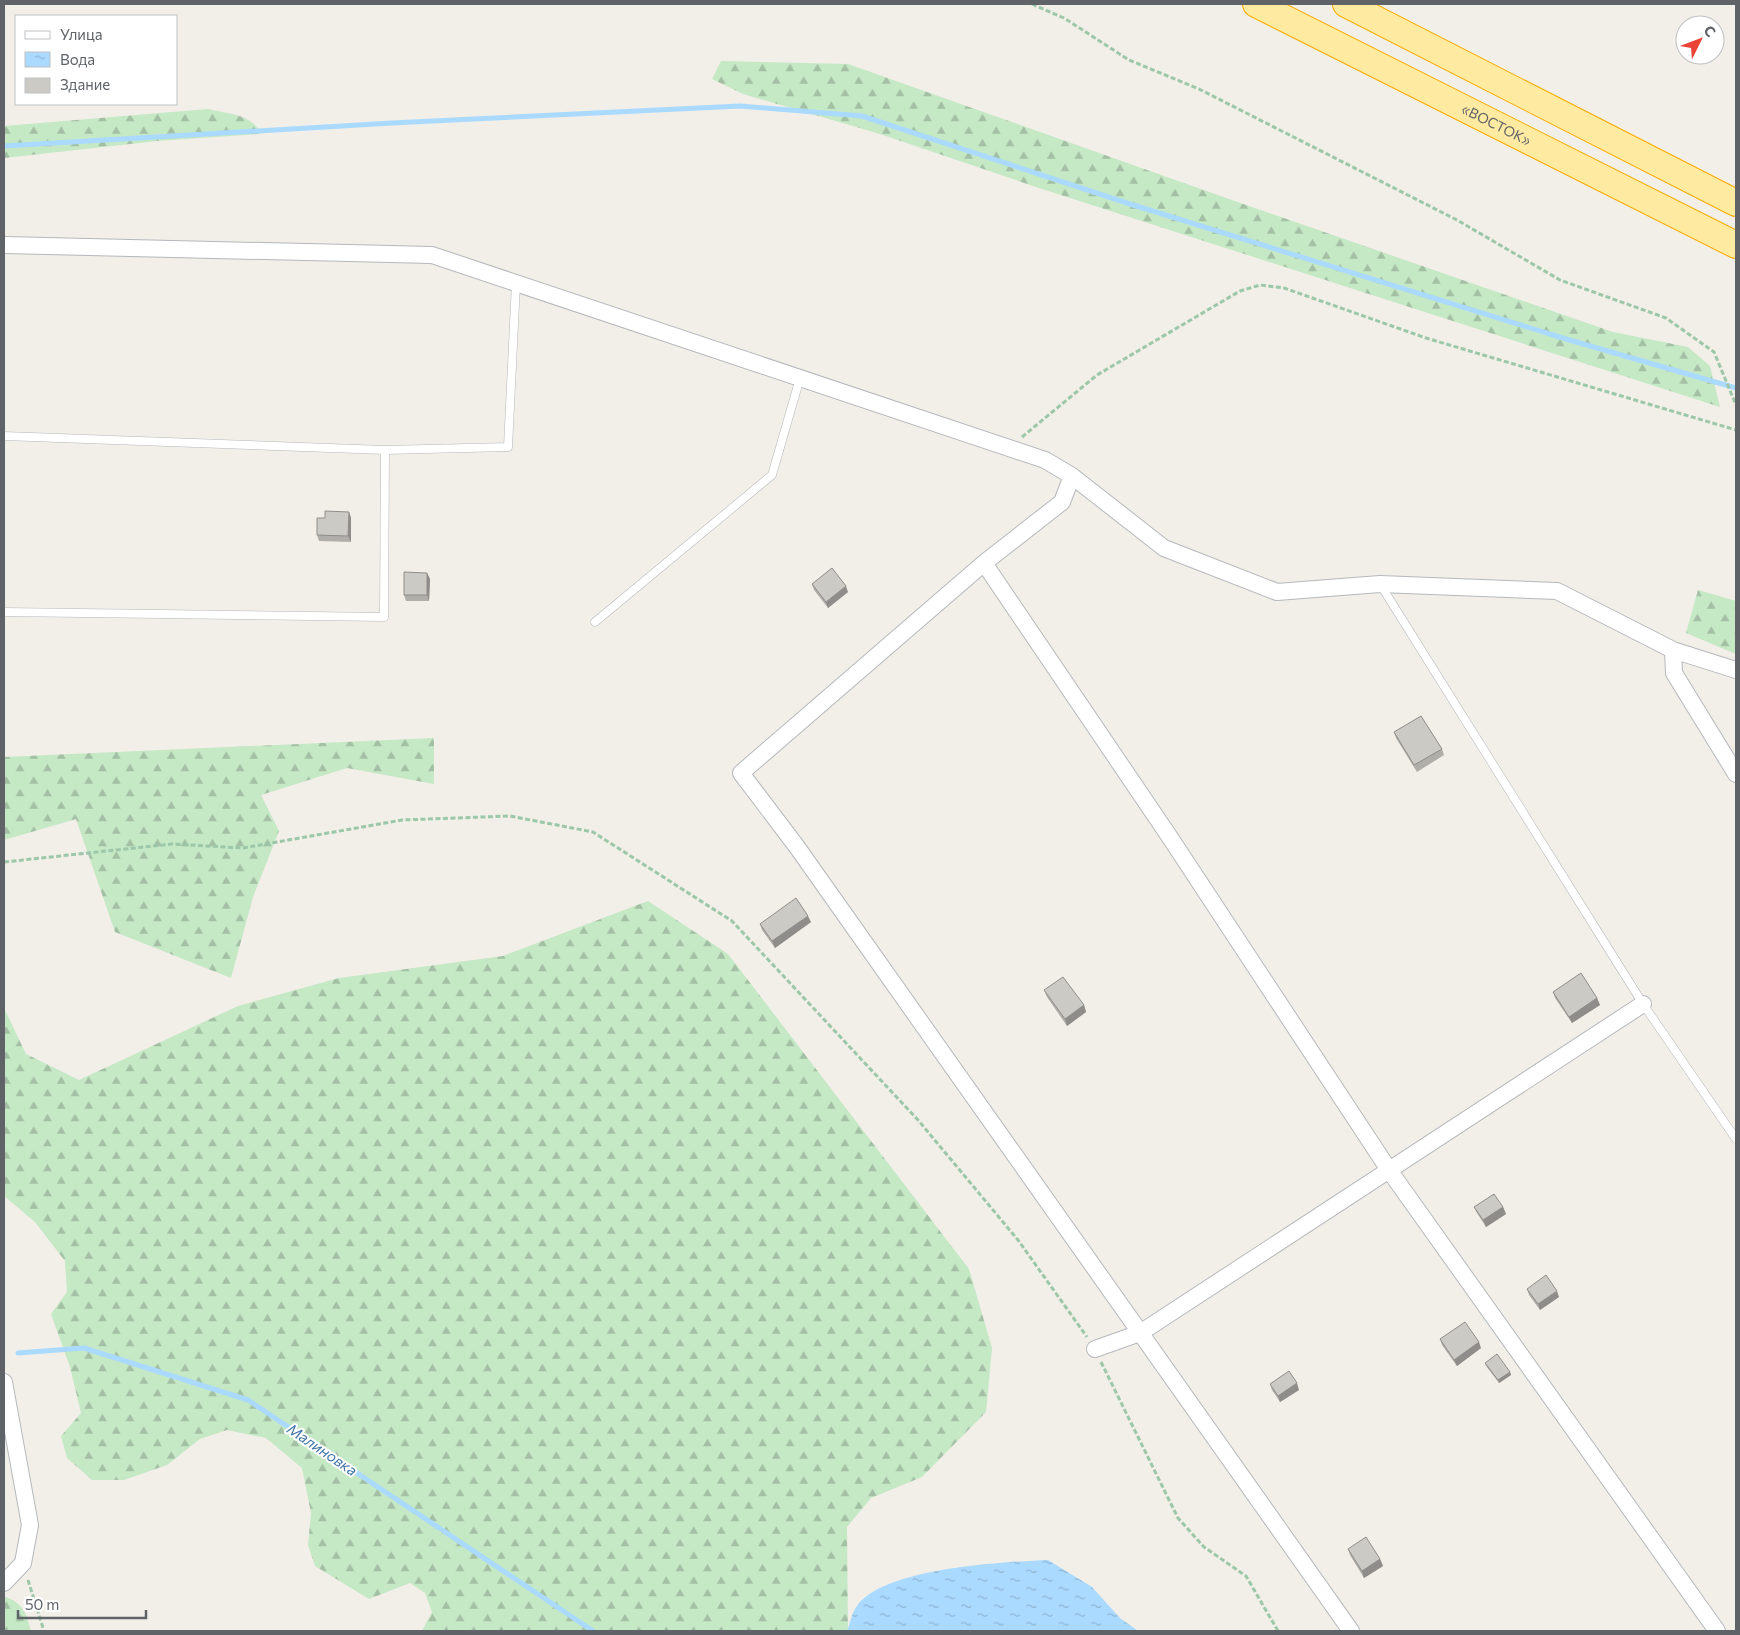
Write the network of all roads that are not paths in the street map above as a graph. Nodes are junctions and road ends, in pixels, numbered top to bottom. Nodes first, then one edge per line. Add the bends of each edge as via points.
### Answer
1 (1256, 4) edge
2 (1346, 4) edge
3 (1736, 203) edge
4 (4, 245) edge
5 (1736, 245) edge
6 (516, 283) junction
7 (800, 378) junction
8 (4, 436) edge
9 (384, 450) junction
10 (1072, 476) junction
11 (984, 562) junction
12 (1380, 584) junction
13 (4, 612) edge
14 (595, 622) dead end
15 (1673, 650) junction
16 (1736, 670) edge
17 (1736, 774) edge
18 (1642, 1004) junction
19 (1736, 1139) edge
20 (1389, 1170) junction
21 (1140, 1333) junction
22 (1095, 1349) road end
23 (4, 1382) edge
24 (4, 1583) edge
25 (1351, 1631) edge
26 (1717, 1631) edge

1 - 5 highway, «ВОСТОК»
2 - 3 highway
4 - 6 street via 432,255
6 - 7 street
6 - 9 lane via 508,447
7 - 10 street via 1045,460
7 - 14 lane via 772,474
8 - 9 lane
9 - 13 lane via 384,617
10 - 11 street via 1062,502
10 - 12 street via 1164,548 1277,592
11 - 20 street
11 - 21 street via 741,773 797,847
12 - 15 street via 1557,591
12 - 18 lane
15 - 16 street
15 - 17 street via 1674,672
18 - 19 lane
18 - 20 street
20 - 21 street
20 - 26 street
21 - 22 street
21 - 25 street
23 - 24 street via 30,1525 23,1562

